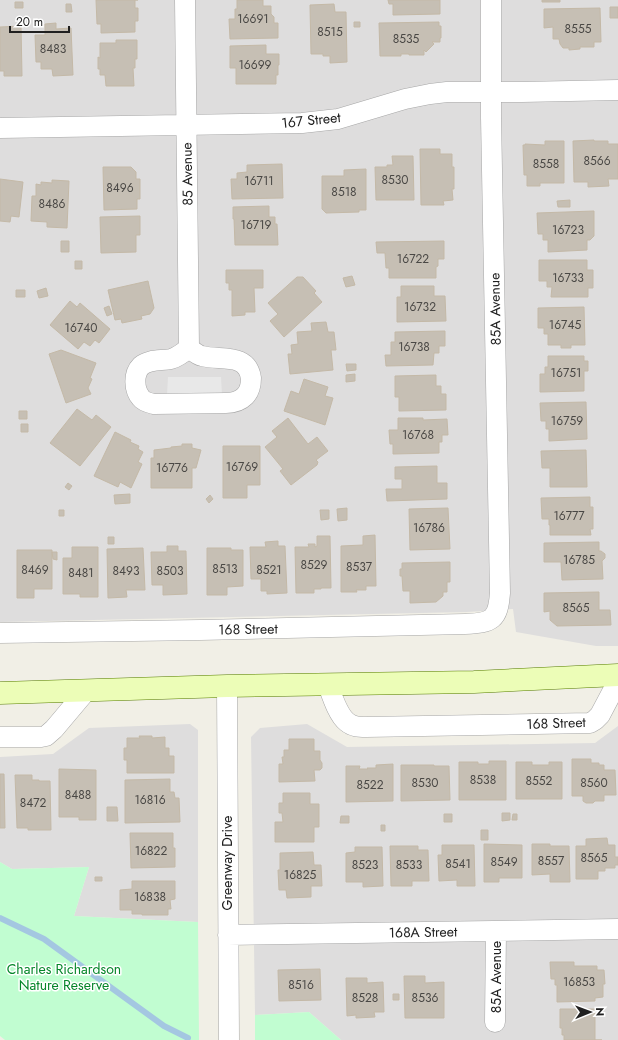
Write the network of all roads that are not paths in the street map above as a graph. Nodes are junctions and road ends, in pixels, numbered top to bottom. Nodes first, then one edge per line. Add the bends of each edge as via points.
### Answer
1 (185, 0) edge
2 (491, 0) edge
3 (618, 90) edge
4 (492, 91) junction
5 (187, 125) junction
6 (0, 128) edge
7 (189, 348) junction
8 (494, 616) joint
9 (0, 633) edge
10 (618, 675) edge
11 (618, 681) edge
12 (328, 685) junction
13 (227, 686) junction
14 (86, 691) junction
15 (0, 692) edge
16 (0, 737) edge
17 (618, 928) edge
18 (496, 931) junction
19 (228, 935) junction
20 (495, 1022) dead end
21 (229, 1040) edge

1 - 5 street, 85 Avenue
2 - 4 street, 85A Avenue
3 - 4 street, 167 Street
4 - 5 street, 167 Street via 426,94 345,117 317,122
4 - 8 street, 85A Avenue via 500,593 498,610
5 - 6 street, 167 Street
5 - 7 street, 85 Avenue
7 - 7 street via 173,358 142,366 135,381 140,398 154,404 226,403 241,400 248,393 250,376 241,362 236,359 198,355
8 - 9 street, 168 Street via 483,622 465,624
10 - 12 main road via 474,682
11 - 12 street, 168 Street via 600,715 590,723 366,727 352,725 344,719
12 - 13 main road
13 - 14 main road
13 - 19 street, Greenway Drive
14 - 15 main road
14 - 16 street via 46,736
17 - 18 street, 168A Street
18 - 19 street, 168A Street
18 - 20 street, 85A Avenue
19 - 21 street, Greenway Drive

